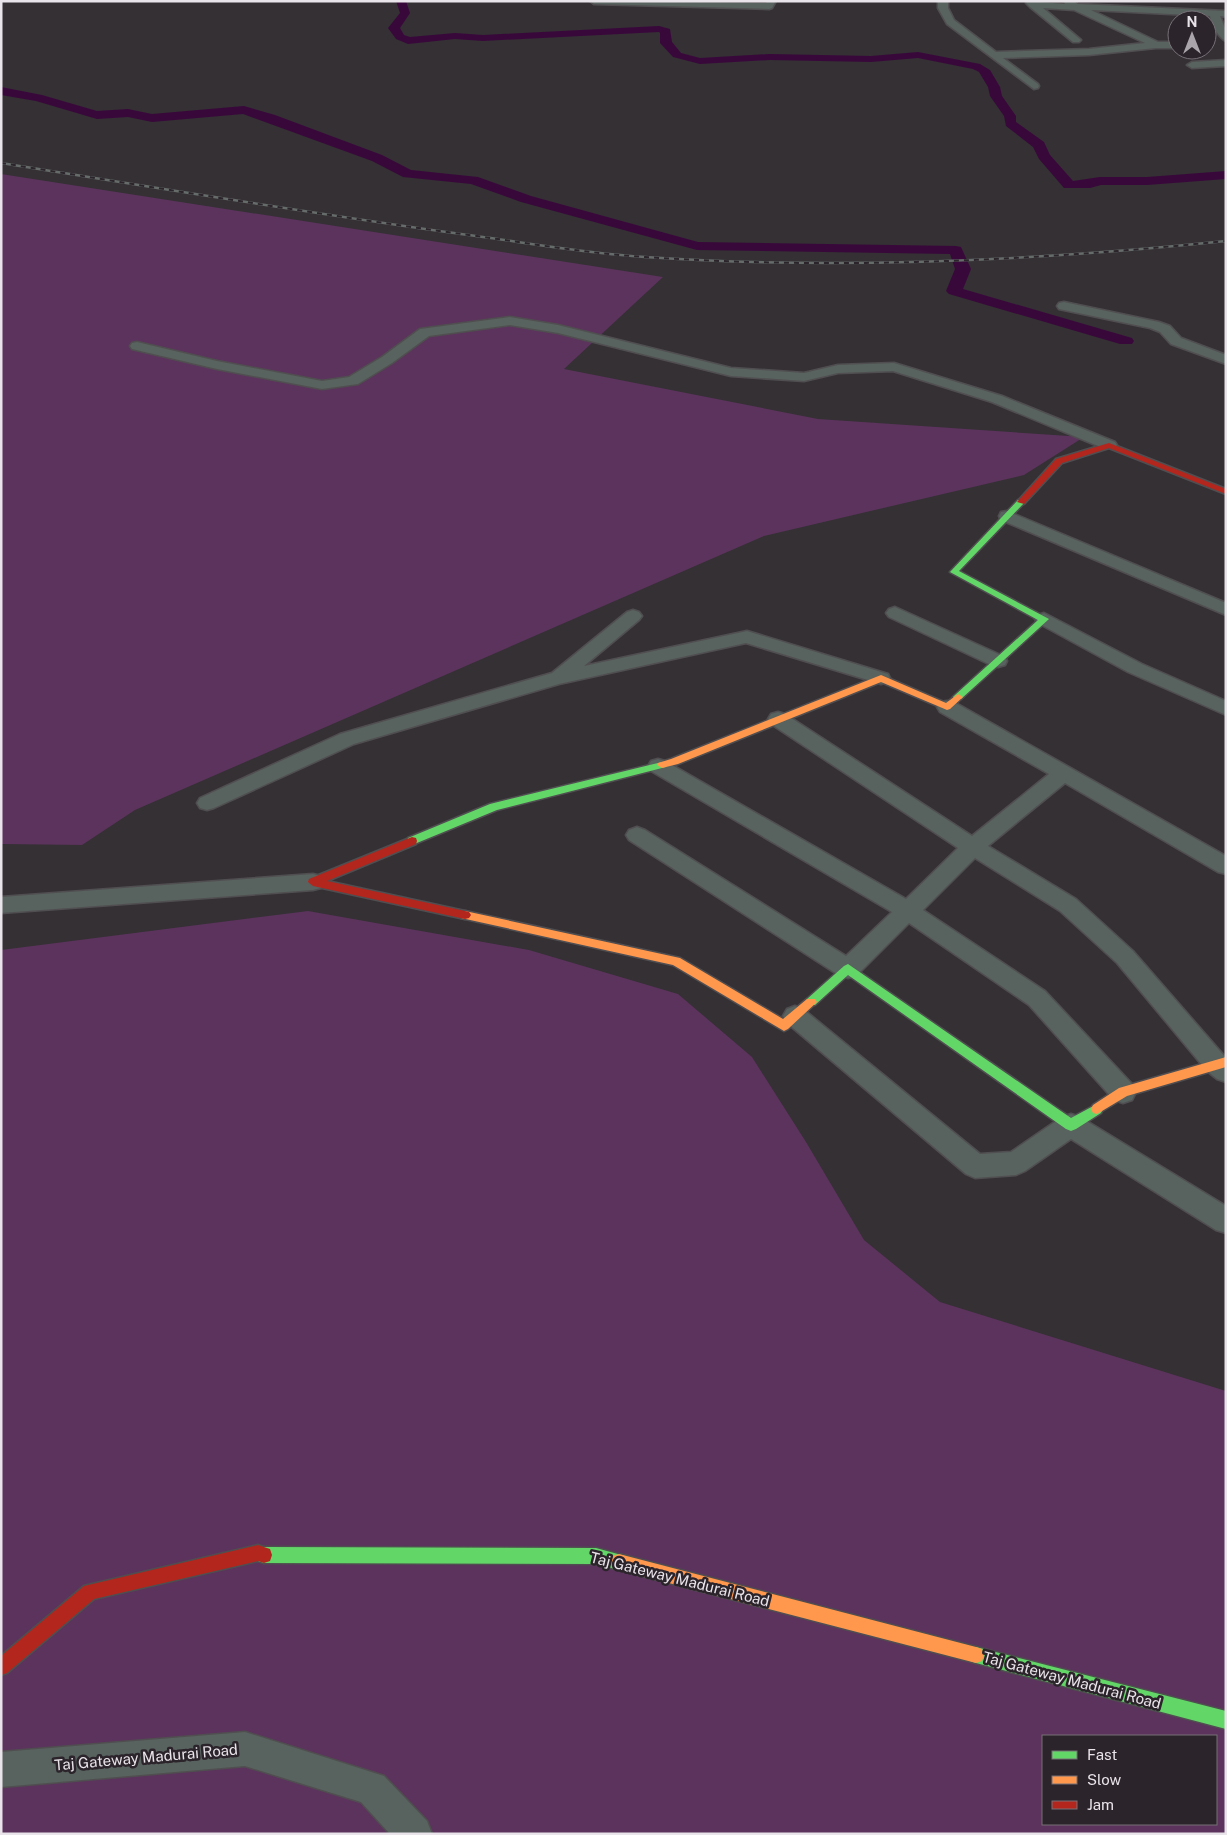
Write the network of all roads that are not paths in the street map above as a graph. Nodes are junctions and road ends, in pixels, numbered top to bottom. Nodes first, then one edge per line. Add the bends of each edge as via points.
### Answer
1 (772, 1) edge
2 (944, 1) edge
3 (1067, 1) edge
4 (594, 2) edge
5 (691, 3) edge
6 (1030, 3) edge
7 (1076, 8) junction
8 (1156, 11) junction
9 (1167, 11) edge
10 (1160, 23) dead end
11 (1217, 23) edge
12 (1226, 38) edge
13 (1076, 40) dead end
14 (1156, 45) junction
15 (1167, 45) edge
16 (993, 55) junction
17 (1226, 63) edge
18 (1192, 66) dead end
19 (1034, 86) dead end
20 (1064, 306) dead end
21 (137, 346) dead end
22 (1226, 360) edge
23 (1110, 445) junction
24 (1226, 492) edge
25 (1007, 516) junction
26 (1226, 610) edge
27 (895, 613) dead end
28 (633, 616) dead end
29 (1044, 619) junction
30 (998, 661) junction
31 (557, 678) junction
32 (881, 678) junction
33 (947, 707) junction
34 (1226, 709) edge
35 (778, 719) junction
36 (658, 766) junction
37 (1064, 774) junction
38 (207, 803) dead end
39 (637, 835) dead end
40 (1226, 844) edge
41 (1193, 847) junction
42 (973, 848) junction
43 (1226, 866) edge
44 (314, 882) junction
45 (1, 905) edge
46 (908, 911) junction
47 (848, 969) junction
48 (795, 1016) junction
49 (1222, 1066) edge
50 (1123, 1092) junction
51 (1071, 1125) junction
52 (1226, 1220) edge
53 (1, 1667) edge
54 (1226, 1720) edge
55 (1, 1770) edge
56 (414, 1834) edge

1 - 5 street via 769,6
2 - 16 street via 943,8 950,22
3 - 7 street
4 - 5 street
6 - 7 street
6 - 13 street
7 - 8 street
7 - 14 street
8 - 9 street
8 - 10 street
11 - 12 street
14 - 15 street
14 - 16 street via 1090,52
16 - 19 street
17 - 18 street
20 - 22 street via 1154,325 1165,329 1176,341
21 - 23 street via 322,385 353,381 425,332 510,321 558,329 731,372 804,376 838,369 894,367 997,400
23 - 24 street
23 - 25 street via 1059,461
25 - 26 street
25 - 29 street via 954,572
27 - 30 street
28 - 31 street
29 - 30 street
29 - 34 street via 1135,668
30 - 33 street
31 - 32 street via 747,637
31 - 38 street via 347,739
32 - 33 street
32 - 35 street
33 - 37 street
35 - 36 street
35 - 42 street
36 - 44 street via 494,807
36 - 46 street
37 - 41 street
37 - 42 street
39 - 47 street
40 - 41 street
41 - 43 street
42 - 46 street
42 - 49 street via 1068,905 1125,957
44 - 45 street
44 - 48 street via 676,961 784,1026
46 - 47 street
46 - 50 street via 1037,998
47 - 48 street
47 - 51 street
48 - 51 street via 975,1166 1016,1163
49 - 50 street
50 - 51 street
51 - 52 street
53 - 54 street, Taj Gateway Madurai Road via 90,1592 258,1553 269,1556 596,1556
55 - 56 street, Taj Gateway Madurai Road via 245,1749 372,1788

